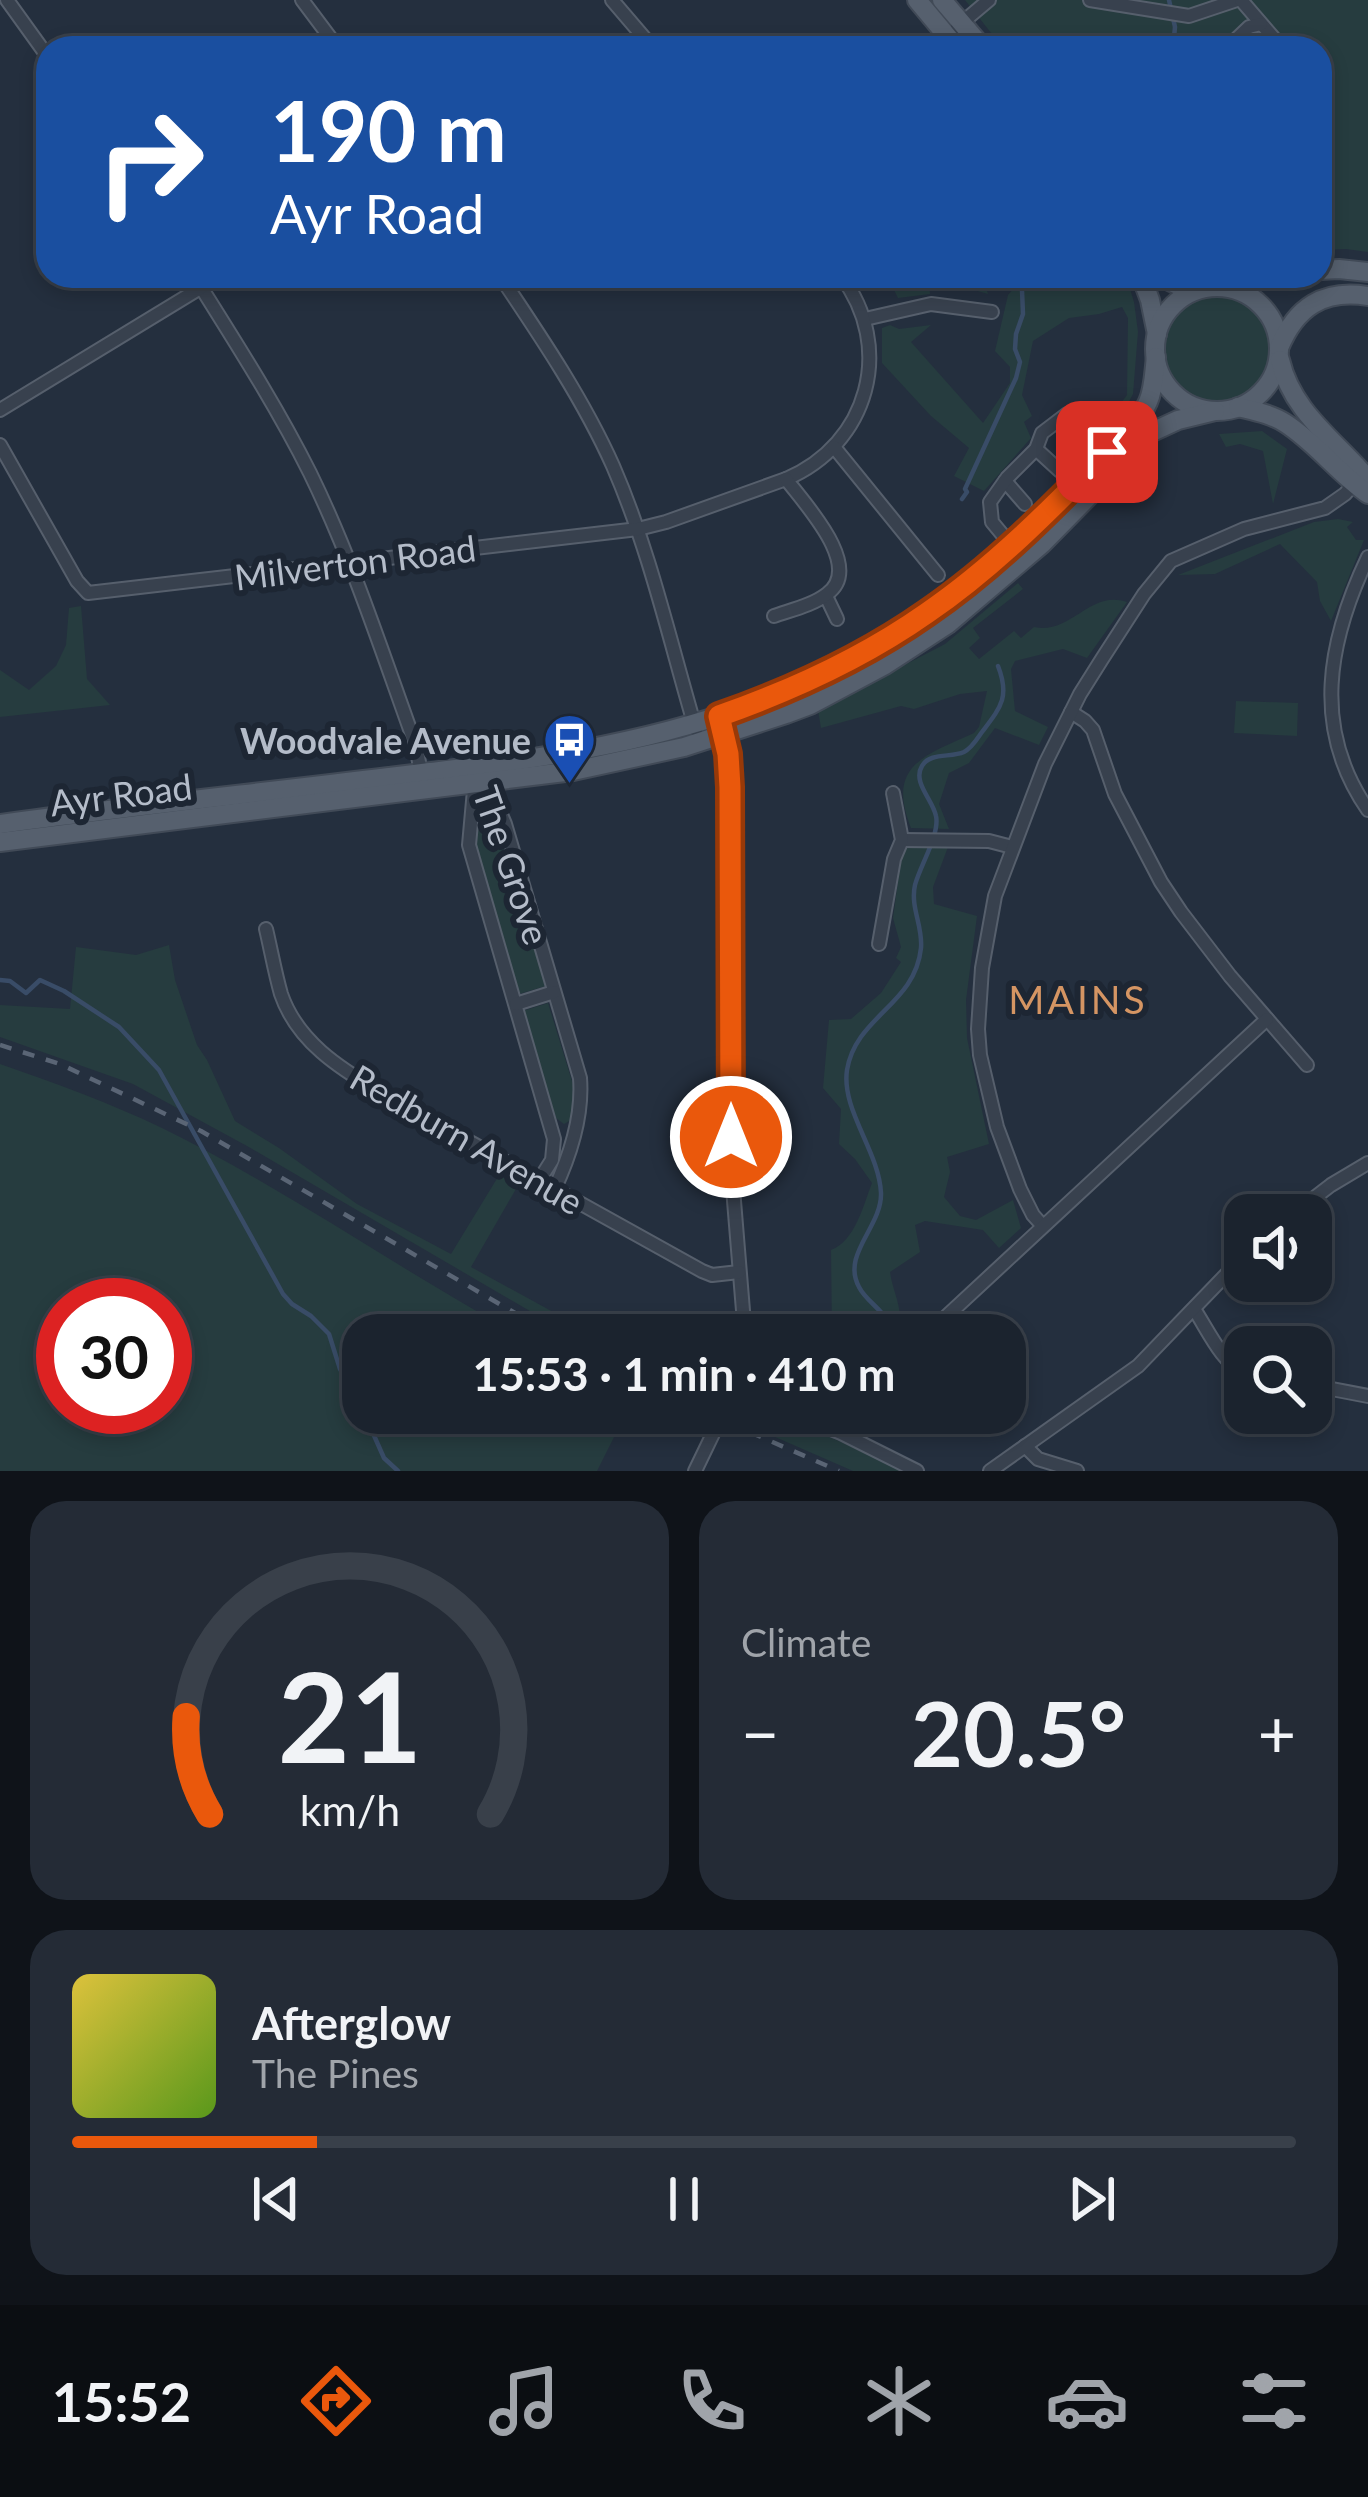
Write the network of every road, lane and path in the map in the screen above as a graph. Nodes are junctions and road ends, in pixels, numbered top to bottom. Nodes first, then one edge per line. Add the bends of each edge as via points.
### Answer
1 (7, 0) edge
2 (302, 0) edge
3 (612, 0) edge
4 (917, 0) edge
5 (942, 0) edge
6 (989, 0) edge
7 (1090, 0) edge
8 (1239, 0) edge
9 (1214, 4) edge
10 (1261, 24) junction
11 (329, 36) edge
12 (643, 36) edge
13 (955, 36) edge
14 (1240, 36) edge
15 (1269, 36) edge
16 (36, 40) edge
17 (1332, 269) edge
18 (1368, 272) edge
19 (188, 288) edge
20 (201, 288) edge
21 (508, 288) edge
22 (849, 288) edge
23 (1145, 288) edge
24 (1212, 288) edge
25 (1220, 288) edge
26 (1368, 296) edge
27 (992, 312) dead end
28 (865, 319) junction
29 (1157, 334) junction
30 (1279, 352) junction
31 (1156, 357) junction
32 (1238, 407) junction
33 (0, 410) edge
34 (1215, 410) junction
35 (0, 445) edge
36 (834, 447) junction
37 (1036, 448) junction
38 (1107, 452) junction
39 (872, 461) dead end
40 (1060, 471) dead end
41 (856, 473) junction
42 (786, 478) junction
43 (1005, 481) junction
44 (1363, 482) edge
45 (1025, 504) dead end
46 (638, 530) junction
47 (1042, 544) junction
48 (1011, 545) junction
49 (1368, 557) edge
50 (350, 563) junction
51 (938, 575) dead end
52 (826, 596) junction
53 (774, 616) dead end
54 (837, 620) dead end
55 (1071, 712) junction
56 (694, 722) junction
57 (722, 726) junction
58 (700, 742) junction
59 (480, 778) junction
60 (423, 782) junction
61 (893, 794) dead end
62 (287, 798) junction
63 (1368, 809) edge
64 (0, 824) edge
65 (902, 840) junction
66 (0, 842) edge
67 (1012, 847) junction
68 (266, 929) dead end
69 (879, 944) dead end
70 (554, 992) junction
71 (516, 1004) junction
72 (1267, 1019) junction
73 (1307, 1066) dead end
74 (1368, 1163) edge
75 (540, 1180) junction
76 (554, 1190) junction
77 (1319, 1194) edge
78 (1042, 1226) junction
79 (740, 1272) junction
80 (1224, 1277) edge
81 (1194, 1309) junction
82 (743, 1314) edge
83 (949, 1314) edge
84 (1224, 1353) edge
85 (1332, 1389) edge
86 (1368, 1396) edge
87 (713, 1434) edge
88 (843, 1434) edge
89 (1025, 1446) junction
90 (695, 1471) edge
91 (917, 1471) edge
92 (990, 1471) edge
93 (1077, 1471) edge

1 - 16 street
2 - 11 street
3 - 12 street
4 - 13 main road
5 - 13 main road
6 - 13 street
7 - 9 street via 1189,16
8 - 9 street
8 - 10 street
10 - 14 street
10 - 15 street
17 - 18 main road
19 - 33 street
20 - 50 street via 279,416
21 - 46 street via 600,440
22 - 28 street, Milverton Road
23 - 29 main road
24 - 29 main road via 1175,304
25 - 30 main road via 1262,306
26 - 30 main road via 1310,305
27 - 28 street via 931,304
28 - 36 street, Milverton Road via 866,388
29 - 31 main road
30 - 32 main road via 1266,388
30 - 44 main road via 1298,404
31 - 34 main road via 1179,398
31 - 38 main road, Ayr Road via 1148,404
32 - 34 main road
32 - 44 main road via 1288,425
34 - 47 main road, Ayr Road via 1152,432
35 - 50 street, Milverton Road via 88,593
36 - 41 street
36 - 42 street, Milverton Road
37 - 38 street via 1067,414
37 - 40 street
37 - 43 street
38 - 48 main road, Ayr Road
39 - 41 street
41 - 51 street
42 - 46 street, Milverton Road
42 - 52 street via 839,561
43 - 45 street
43 - 48 street via 989,512
44 - 55 street via 1325,508 1244,529 1171,561
46 - 50 street, Milverton Road
46 - 56 street
47 - 48 street
47 - 57 main road, Ayr Road via 885,665 810,705
48 - 57 main road, Ayr Road via 877,646
49 - 63 street via 1335,646 1331,686 1346,770
50 - 60 street
52 - 53 street
52 - 54 street
55 - 67 street
55 - 72 street via 1090,726 1161,882
56 - 57 main road, Ayr Road
56 - 58 street
56 - 59 main road, Ayr Road
57 - 58 main road, Ayr Road
57 - 79 street
58 - 59 main road, Ayr Road via 609,764
59 - 60 main road, Ayr Road
59 - 70 street, The Grove via 519,869
59 - 71 street, The Grove via 469,845
60 - 62 main road, Ayr Road
61 - 65 street
62 - 64 main road, Ayr Road
62 - 66 main road, Ayr Road
65 - 67 street
65 - 69 street
67 - 78 street via 987,935 980,1055 1008,1158
68 - 75 street, Redburn Avenue via 283,998 321,1053
70 - 71 street, The Grove
70 - 76 street, The Grove via 582,1102
71 - 75 street, The Grove via 554,1139
72 - 73 street
72 - 78 street
74 - 77 street
75 - 76 street, Redburn Avenue
76 - 79 street, Redburn Avenue via 702,1271
78 - 83 street
79 - 82 street
80 - 81 street
81 - 84 street
81 - 89 street via 1138,1366
85 - 86 street
87 - 90 street
88 - 91 street
89 - 92 street
89 - 93 street via 1038,1459

